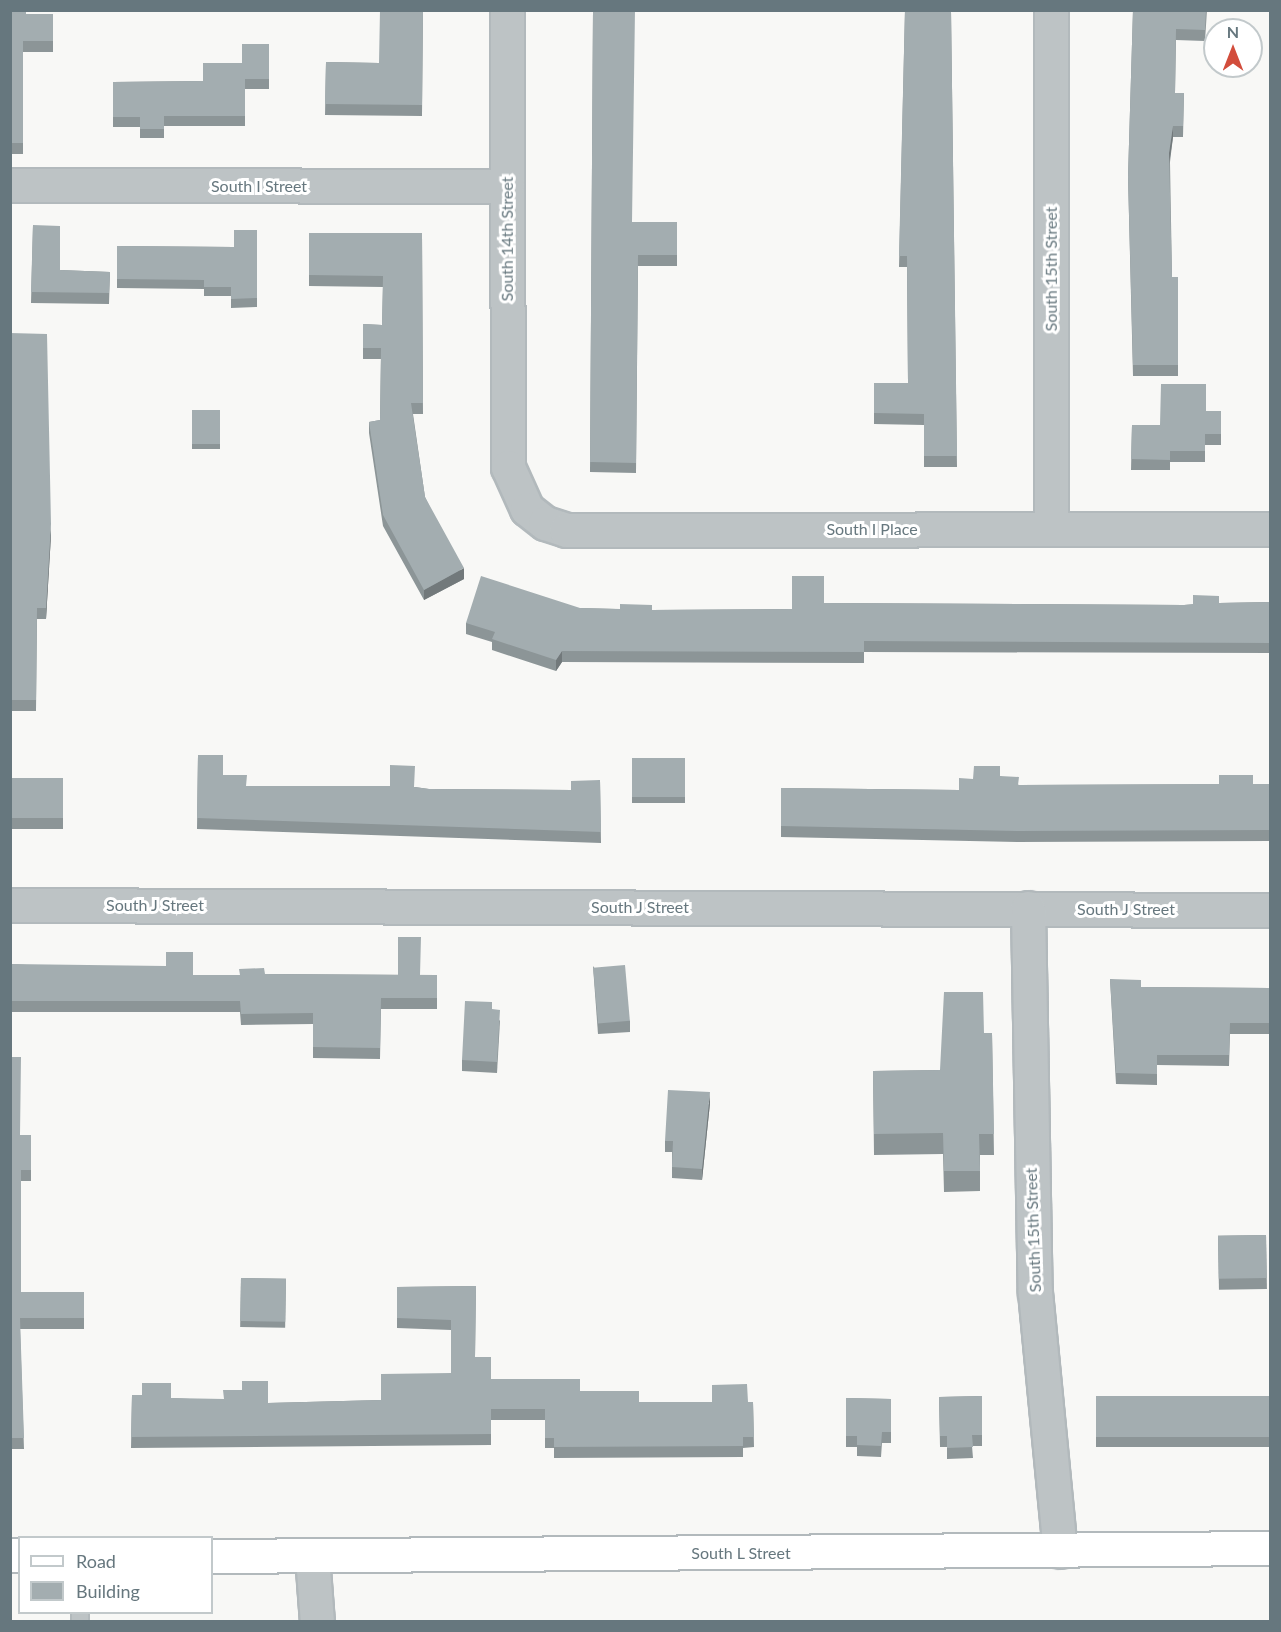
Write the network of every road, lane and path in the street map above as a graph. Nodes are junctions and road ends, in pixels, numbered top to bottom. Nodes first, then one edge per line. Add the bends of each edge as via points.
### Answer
1 (507, 10) edge
2 (1051, 10) edge
3 (10, 185) edge
4 (507, 186) junction
5 (508, 467) joint
6 (1051, 528) junction
7 (1270, 529) edge
8 (10, 905) edge
9 (1028, 908) junction
10 (1270, 910) edge
11 (1270, 1548) edge
12 (1060, 1551) junction
13 (213, 1556) edge
14 (312, 1556) junction
15 (317, 1622) edge

1 - 4 street, South 14th Street
2 - 6 street, South 15th Street
3 - 4 street, South I Street
4 - 5 street, South 14th Street
5 - 6 street, South I Place via 527,509 545,523 566,530
6 - 7 street, South I Place
8 - 9 street, South J Street
9 - 10 street, South J Street
9 - 12 street, South 15th Street via 1035,1292
11 - 12 street, South L Street
12 - 14 street, South L Street
13 - 14 street, South L Street
14 - 15 street

